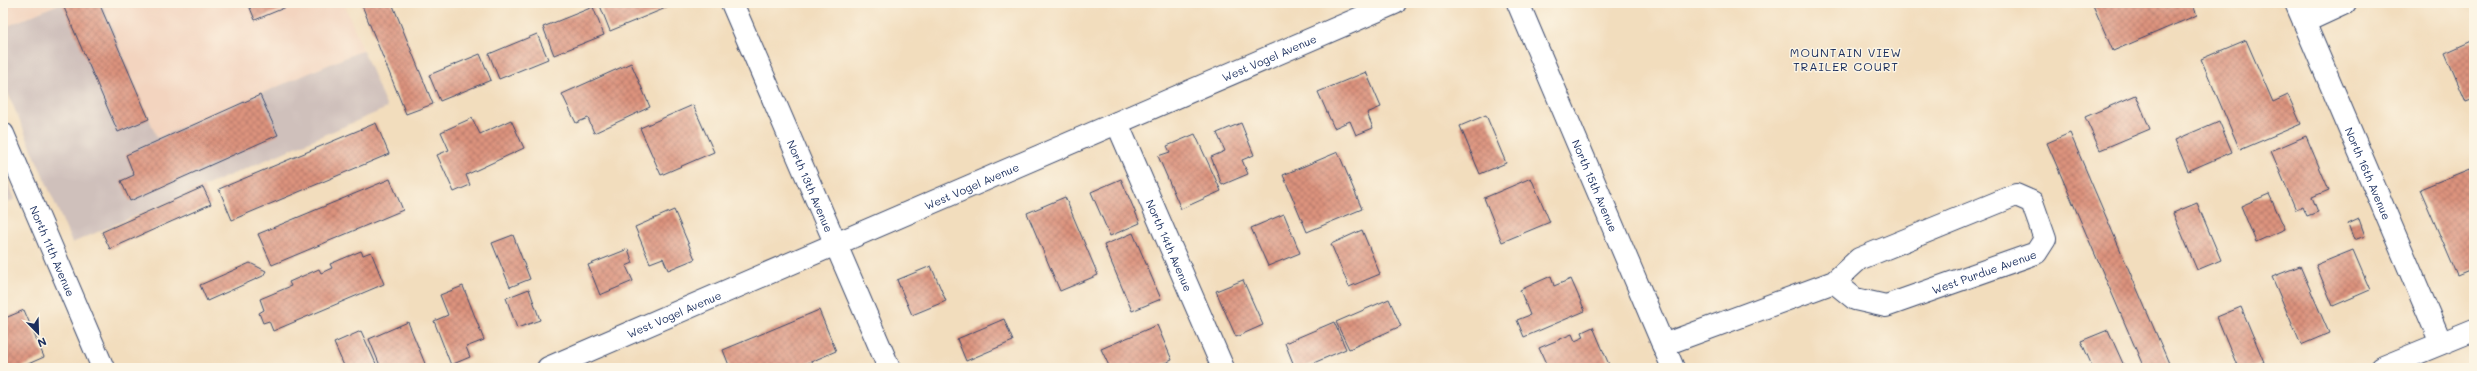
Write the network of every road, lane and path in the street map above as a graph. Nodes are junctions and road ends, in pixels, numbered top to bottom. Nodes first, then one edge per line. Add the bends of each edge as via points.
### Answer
1 (732, 3) edge
2 (1395, 3) edge
3 (1518, 3) edge
4 (2345, 3) edge
5 (2300, 12) edge
6 (1117, 122) junction
7 (3, 134) edge
8 (836, 245) junction
9 (1834, 282) junction
10 (2474, 330) edge
11 (2441, 343) junction
12 (1663, 345) junction
13 (103, 368) edge
14 (548, 368) edge
15 (889, 368) edge
16 (1223, 368) edge
17 (1673, 368) edge
18 (2381, 368) edge

1 - 8 street, North 13th Avenue
2 - 6 street, West Vogel Avenue
3 - 12 street, North 15th Avenue
4 - 5 street
5 - 11 street, North 16th Avenue
6 - 8 street, West Vogel Avenue
6 - 16 street, North 14th Avenue
7 - 13 street, North 11th Avenue
8 - 14 street, West Vogel Avenue
8 - 15 street, North 13th Avenue
9 - 9 street, West Purdue Avenue via 1855,299 1886,306 2036,253 2045,239 2032,202 2016,196 1859,259
9 - 12 street, West Purdue Avenue
10 - 11 street
11 - 18 street
12 - 17 street, North 15th Avenue

